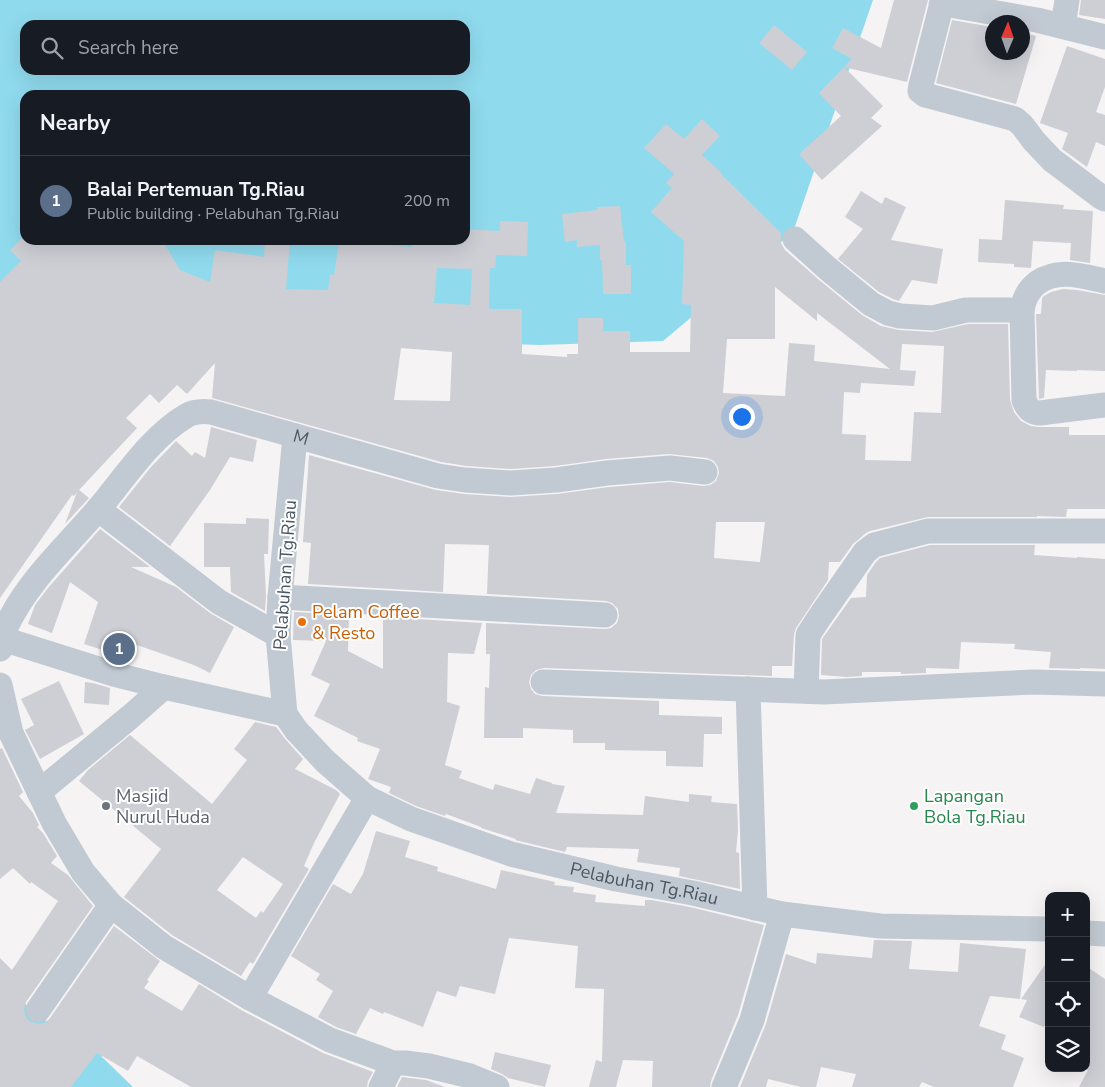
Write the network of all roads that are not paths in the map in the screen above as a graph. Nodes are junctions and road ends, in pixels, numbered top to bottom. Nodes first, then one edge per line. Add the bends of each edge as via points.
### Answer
1 (1067, 0) edge
2 (1062, 26) junction
3 (1105, 37) edge
4 (1105, 199) edge
5 (795, 239) dead end
6 (1105, 281) edge
7 (1022, 310) junction
8 (1105, 406) edge
9 (295, 436) junction
10 (705, 472) dead end
11 (98, 509) junction
12 (1105, 531) edge
13 (280, 597) junction
14 (605, 615) dead end
15 (278, 635) junction
16 (1, 644) edge
17 (544, 682) dead end
18 (1105, 684) edge
19 (0, 685) edge
20 (164, 687) junction
21 (748, 689) junction
22 (806, 691) junction
23 (284, 714) junction
24 (39, 792) junction
25 (367, 798) junction
26 (111, 905) junction
27 (755, 908) junction
28 (782, 914) junction
29 (1045, 929) edge
30 (1090, 933) edge
31 (1105, 934) edge
32 (250, 998) junction
33 (38, 1010) dead end
34 (393, 1063) junction
35 (381, 1087) edge
36 (497, 1087) edge
37 (724, 1087) edge

1 - 2 street
2 - 3 street
2 - 4 street via 941,5 920,91 1015,119 1052,160
5 - 7 street via 871,304 888,313 933,318 966,310
6 - 7 street via 1074,274 1045,277 1030,289
7 - 8 street via 1026,407 1040,413
9 - 10 street, M via 438,476 465,480 511,483 670,468
9 - 11 street, M via 198,411 172,425 152,444
9 - 13 street, Pelabuhan Tg.Riau
11 - 15 street via 219,602
11 - 16 street, M via 43,570 18,606
12 - 22 street via 928,531 874,544 865,552 808,635
13 - 14 street
13 - 15 street, Pelabuhan Tg.Riau
15 - 23 street, Pelabuhan Tg.Riau
16 - 20 street
17 - 21 street
18 - 22 street via 1034,682
19 - 24 street via 11,733
20 - 23 street
20 - 24 street
21 - 22 street
21 - 27 street
23 - 25 street, Pelabuhan Tg.Riau via 325,761
24 - 26 street via 83,872
25 - 27 street, Pelabuhan Tg.Riau via 411,819 511,854
25 - 32 street
26 - 32 street via 164,947
26 - 33 street
27 - 28 street, Pelabuhan Tg.Riau
28 - 29 street, Pelabuhan Tg.Riau via 880,926
28 - 37 street via 752,1020
30 - 31 street
32 - 34 street via 330,1040
34 - 35 street
34 - 36 street via 421,1065 470,1076

